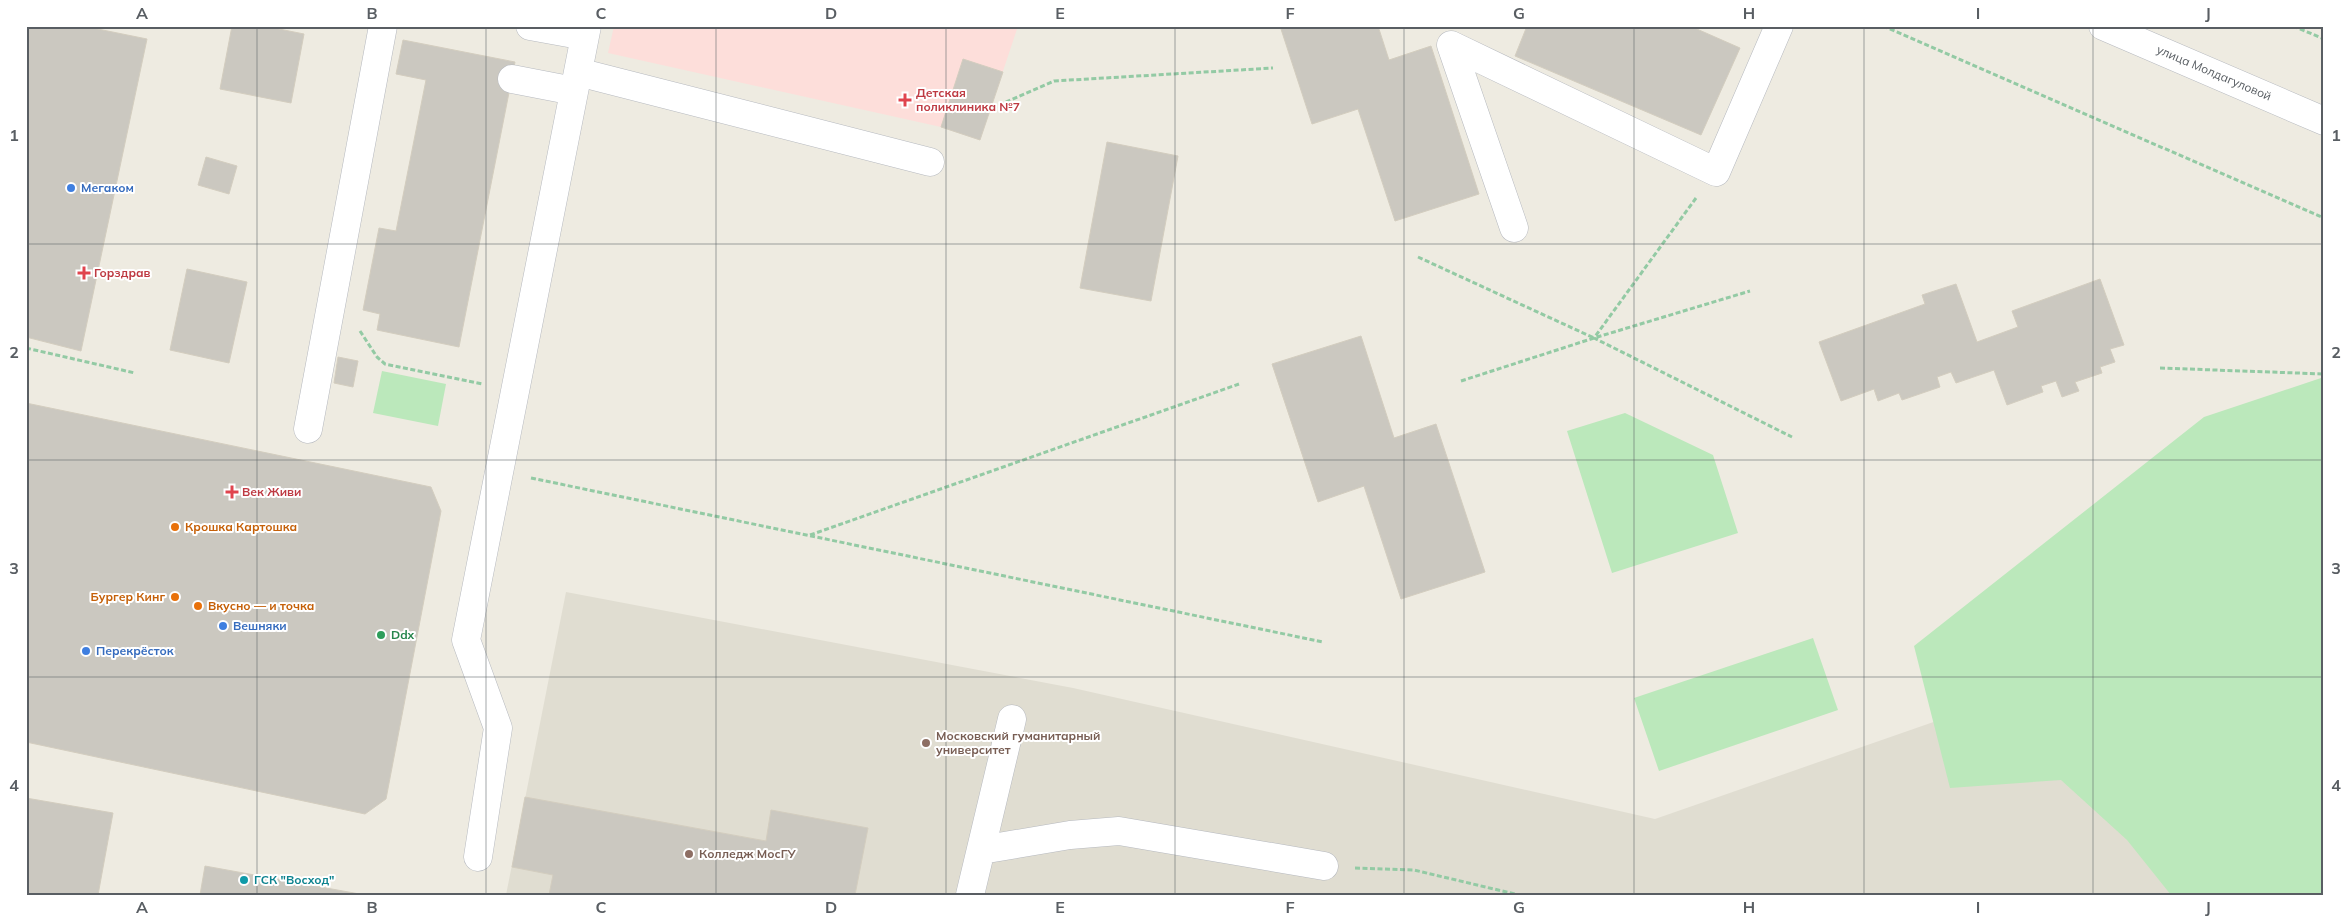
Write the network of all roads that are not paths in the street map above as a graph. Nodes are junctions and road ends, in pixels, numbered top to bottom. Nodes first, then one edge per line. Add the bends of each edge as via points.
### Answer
1 (383, 26) edge
2 (530, 26) edge
3 (1779, 26) edge
4 (2103, 26) edge
5 (586, 31) edge
6 (512, 79) dead end
7 (576, 82) junction
8 (2324, 121) edge
9 (930, 162) dead end
10 (1514, 228) dead end
11 (308, 430) dead end
12 (1012, 719) dead end
13 (981, 850) junction
14 (478, 857) dead end
15 (1324, 866) road end
16 (970, 895) edge

1 - 11 street
2 - 5 street
3 - 10 street via 1716,172 1451,46
4 - 8 street, улица Молдагуловой
5 - 7 street
6 - 7 street
7 - 9 street
7 - 14 street via 466,640 498,728
12 - 13 street
13 - 15 street via 1070,835 1120,831
13 - 16 street

